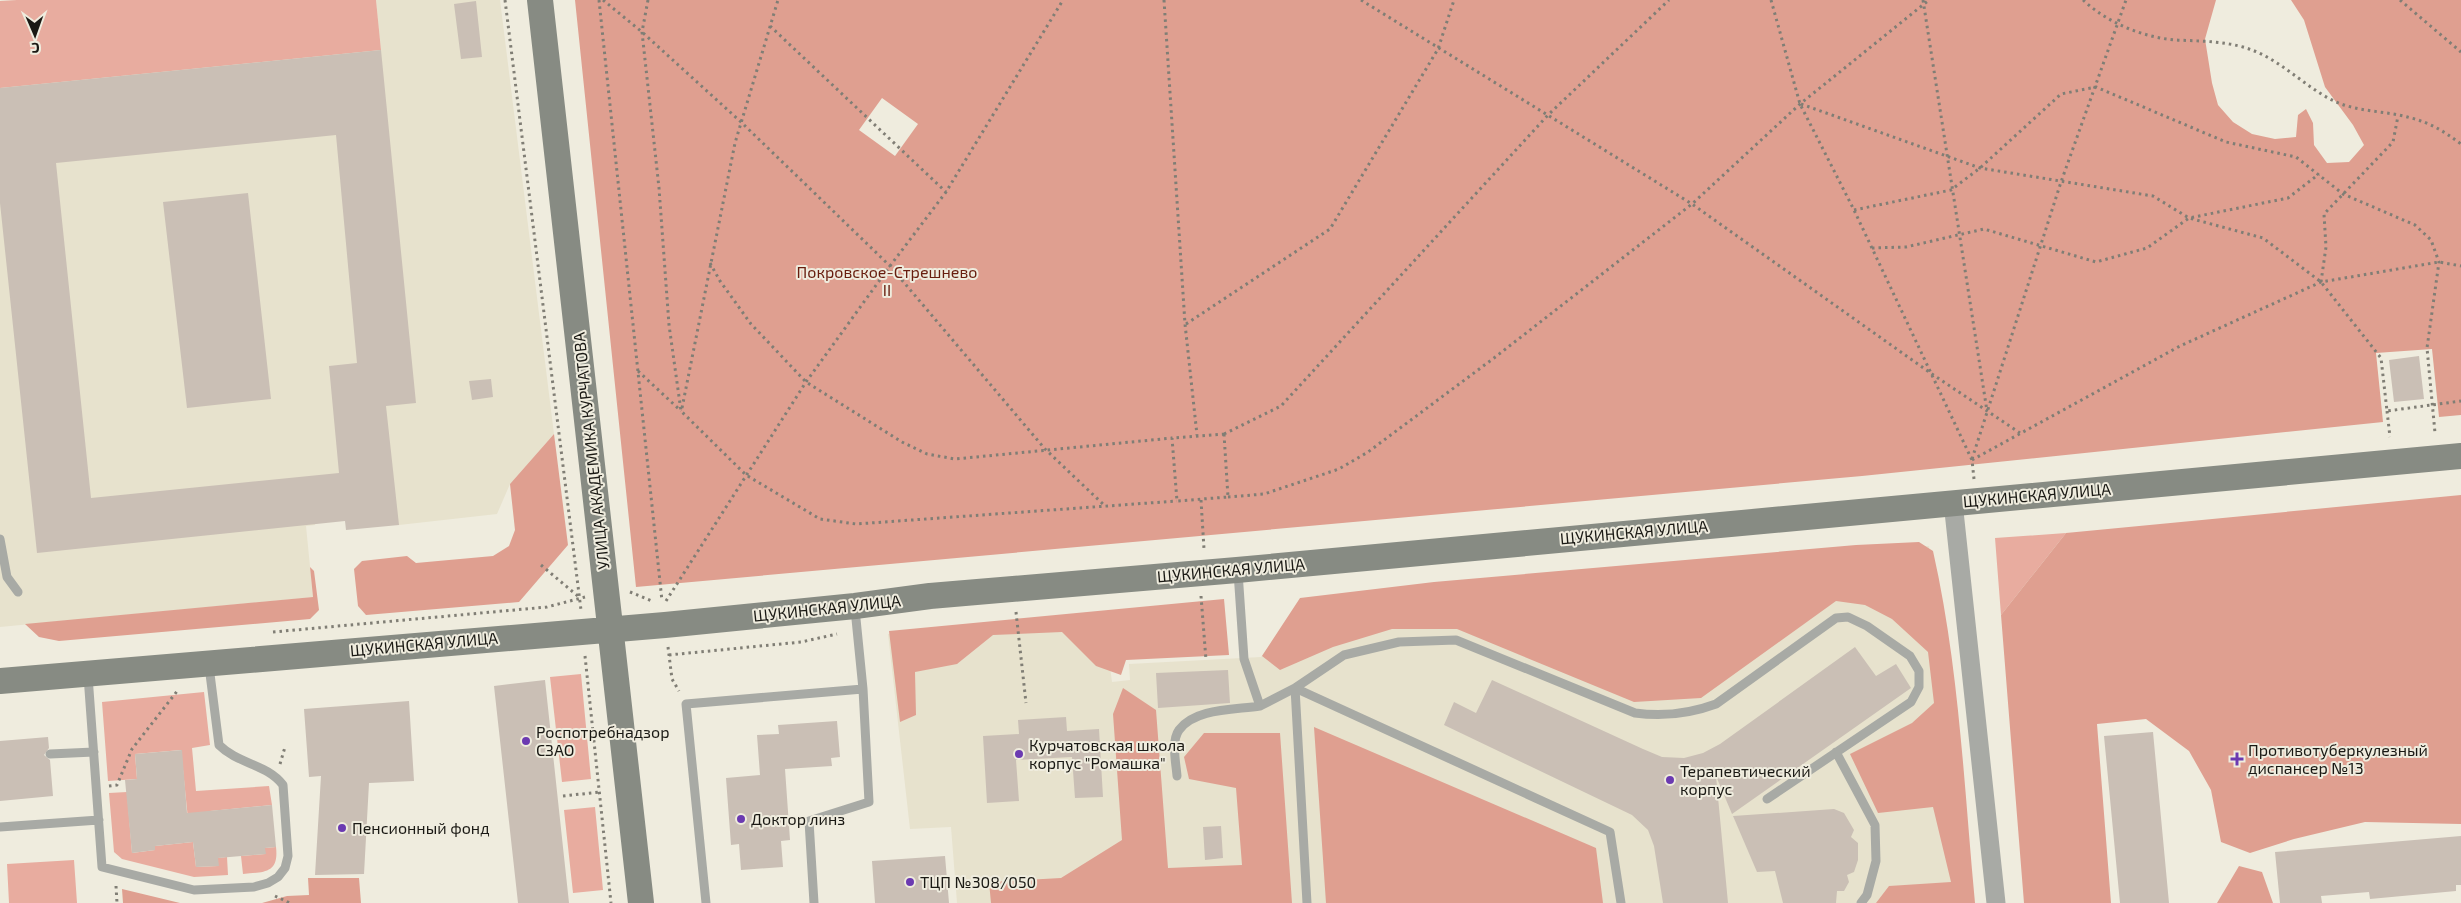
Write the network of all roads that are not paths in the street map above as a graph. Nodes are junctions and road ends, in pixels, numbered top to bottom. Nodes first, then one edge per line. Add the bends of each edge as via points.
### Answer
1 (540, 0) edge
2 (2461, 456) edge
3 (1953, 502) junction
4 (0, 539) edge
5 (1237, 570) junction
6 (18, 592) dead end
7 (855, 606) junction
8 (611, 628) junction
9 (209, 663) junction
10 (88, 674) junction
11 (0, 681) edge
12 (1295, 688) junction
13 (863, 689) junction
14 (1260, 706) junction
15 (94, 752) junction
16 (1836, 752) junction
17 (50, 754) dead end
18 (1177, 776) dead end
19 (1768, 799) dead end
20 (99, 820) junction
21 (0, 827) edge
22 (641, 903) edge
23 (706, 903) edge
24 (814, 903) edge
25 (1306, 903) edge
26 (1621, 903) edge
27 (1861, 903) edge
28 (1996, 903) edge

1 - 8 main road, УЛИЦА АКАДЕМИКА КУРЧАТОВА
2 - 3 main road, ЩУКИНСКАЯ УЛИЦА
3 - 5 main road, ЩУКИНСКАЯ УЛИЦА
3 - 28 street
4 - 6 lane via 7,577
5 - 7 main road, ЩУКИНСКАЯ УЛИЦА via 930,596
5 - 14 lane via 1244,659
7 - 8 main road, ЩУКИНСКАЯ УЛИЦА
7 - 13 lane
8 - 9 main road, ЩУКИНСКАЯ УЛИЦА
8 - 22 main road, УЛИЦА АКАДЕМИКА КУРЧАТОВА
9 - 10 main road, ЩУКИНСКАЯ УЛИЦА
9 - 20 lane via 219,745 229,755 276,776 283,785 288,856 278,878 254,887 194,890 102,867
10 - 11 main road, ЩУКИНСКАЯ УЛИЦА
10 - 15 lane
12 - 14 lane
12 - 16 lane via 1344,655 1399,642 1456,640 1635,713 1658,716 1695,712 1716,704 1836,618 1848,617 1910,656 1919,671 1919,687 1911,702
12 - 25 lane
12 - 26 lane via 1610,832
13 - 23 lane via 686,704
13 - 24 lane via 869,802 809,821
14 - 18 lane via 1195,716 1178,731 1174,751
15 - 17 lane
15 - 20 lane
16 - 19 lane
16 - 27 lane via 1875,825 1876,861 1867,895
20 - 21 lane

